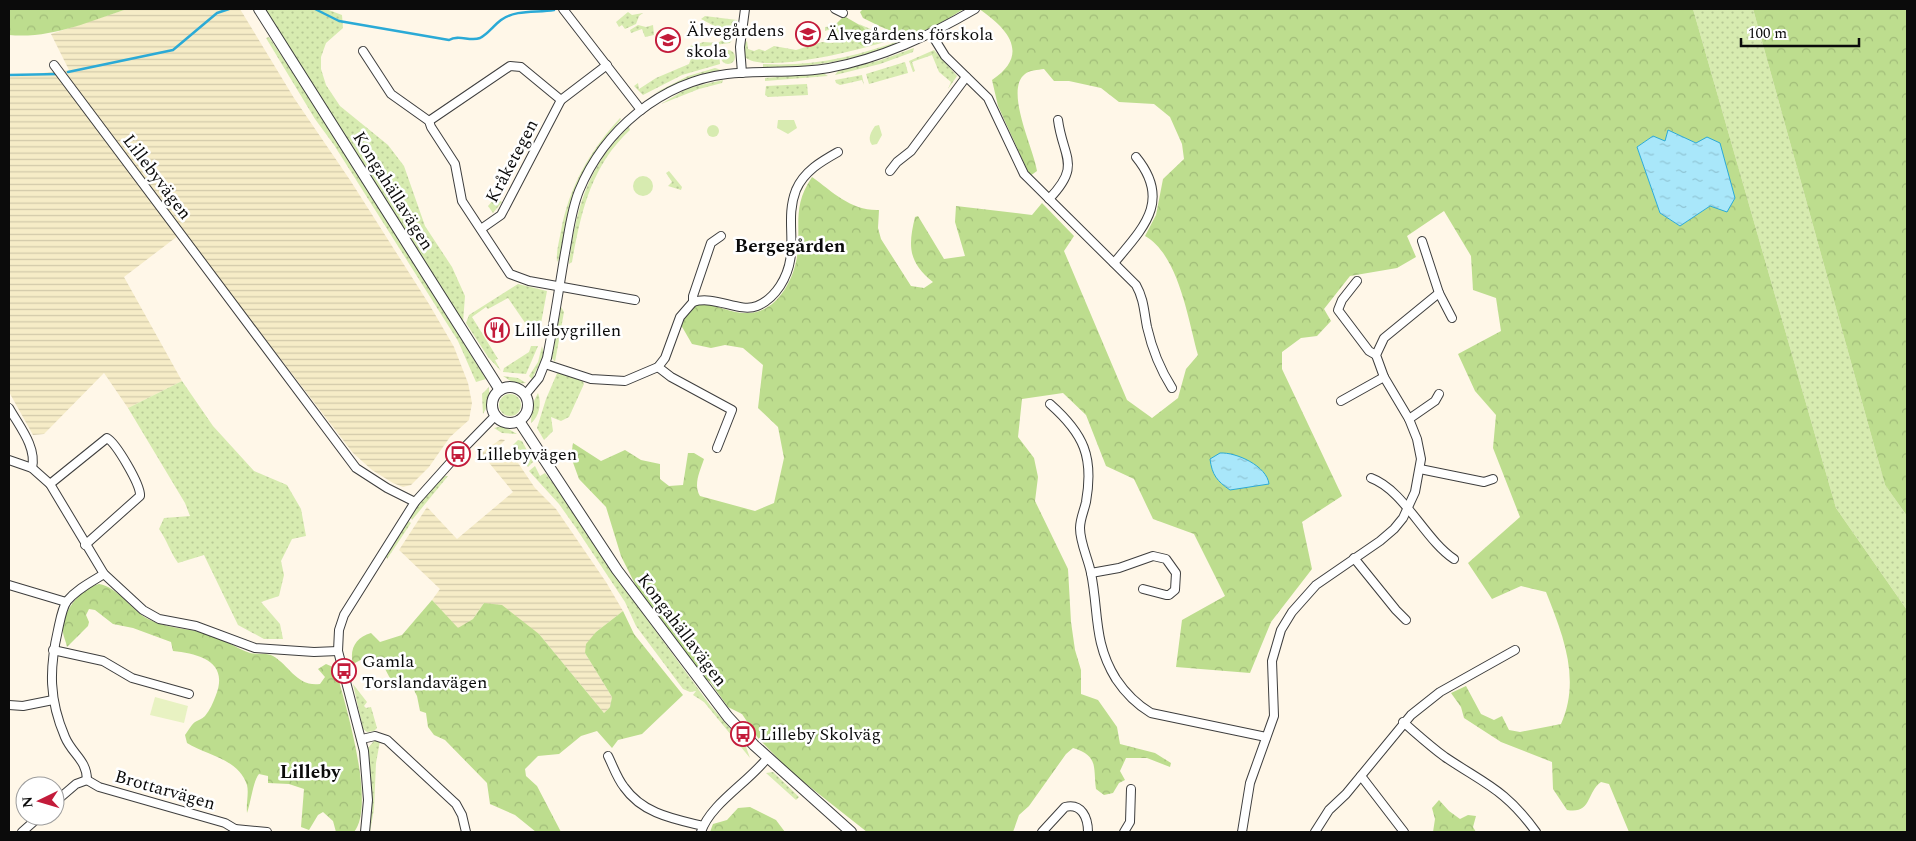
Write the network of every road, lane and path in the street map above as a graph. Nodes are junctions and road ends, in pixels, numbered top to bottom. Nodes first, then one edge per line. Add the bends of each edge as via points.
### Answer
1 (259, 9) edge
2 (563, 9) edge
3 (745, 9) edge
4 (835, 9) edge
5 (975, 9) edge
6 (843, 14) dead end
7 (932, 35) junction
8 (363, 51) dead end
9 (54, 65) dead end
10 (607, 65) junction
11 (742, 73) junction
12 (966, 77) junction
13 (561, 100) junction
14 (641, 110) junction
15 (1058, 120) dead end
16 (429, 121) junction
17 (838, 152) dead end
18 (1136, 157) dead end
19 (890, 171) dead end
20 (1049, 199) junction
21 (481, 229) junction
22 (721, 236) dead end
23 (1422, 241) dead end
24 (1114, 263) junction
25 (1357, 281) dead end
26 (560, 286) junction
27 (1439, 293) junction
28 (635, 300) dead end
29 (693, 302) junction
30 (1452, 318) dead end
31 (1376, 355) junction
32 (545, 364) junction
33 (658, 367) junction
34 (1384, 376) junction
35 (1172, 388) dead end
36 (500, 390) junction
37 (1439, 394) dead end
38 (525, 395) junction
39 (1341, 401) dead end
40 (1050, 404) dead end
41 (9, 408) edge
42 (496, 415) junction
43 (1409, 418) junction
44 (519, 421) junction
45 (717, 448) dead end
46 (9, 460) edge
47 (32, 468) junction
48 (1420, 468) junction
49 (1371, 478) dead end
50 (1493, 479) dead end
51 (50, 484) junction
52 (416, 502) junction
53 (1408, 509) junction
54 (85, 545) junction
55 (1354, 558) junction
56 (1454, 560) dead end
57 (1091, 573) junction
58 (104, 574) junction
59 (9, 584) edge
60 (1143, 589) dead end
61 (66, 602) junction
62 (1406, 620) dead end
63 (53, 650) junction
64 (338, 650) junction
65 (1515, 650) dead end
66 (189, 694) dead end
67 (53, 700) junction
68 (9, 705) edge
69 (1404, 722) junction
70 (1266, 737) junction
71 (362, 739) junction
72 (608, 756) dead end
73 (768, 758) junction
74 (1361, 776) junction
75 (88, 780) junction
76 (1132, 789) dead end
77 (65, 793) edge
78 (702, 829) edge
79 (235, 830) edge
80 (267, 832) edge
81 (365, 832) edge
82 (466, 832) edge
83 (851, 832) edge
84 (1042, 832) edge
85 (1088, 832) edge
86 (1124, 832) edge
87 (1242, 832) edge
88 (1315, 832) edge
89 (1404, 832) edge
90 (1536, 832) edge

1 - 36 street, Kongahällavägen
2 - 10 street
3 - 11 street via 740,48
4 - 6 street
5 - 7 street
7 - 11 street via 830,68
7 - 12 street
8 - 16 street, Kråketegen via 391,94
9 - 52 street, Lillebyvägen via 356,468
10 - 13 street, Kråketegen
10 - 14 street
11 - 14 street via 718,75 676,89
12 - 19 street via 911,151
12 - 20 street via 988,98 1024,174
13 - 16 street via 521,67 510,66
13 - 21 street, Kråketegen via 501,214
14 - 26 street via 604,147 586,177 570,220
15 - 20 street via 1068,167 1064,182
16 - 21 street, Kråketegen via 455,164 462,201
17 - 29 street via 808,172 797,188 793,200 790,268 774,294 754,307 713,300
18 - 24 street via 1145,168 1152,207 1147,223
20 - 24 street
21 - 26 street, Kråketegen via 510,274 520,279
22 - 29 street via 711,243
23 - 27 street
24 - 35 street via 1141,294 1156,359
25 - 31 street via 1338,310 1369,351
26 - 28 street, Kråketegen
26 - 32 street
27 - 30 street
27 - 31 street via 1384,338
29 - 33 street via 680,317 666,358
31 - 34 street
32 - 33 street via 591,379 625,382
32 - 38 street via 539,378
33 - 45 street via 732,410
34 - 39 street
34 - 43 street
36 - 38 street via 514,387
36 - 42 street via 493,402
37 - 43 street via 1435,401
38 - 44 street via 527,411
40 - 57 street via 1074,428 1083,442 1087,458 1088,487 1080,529
41 - 47 street via 31,447
42 - 44 street via 506,422
42 - 52 street
43 - 48 street via 1419,446
44 - 73 street, Kongahällavägen via 642,605 728,718
46 - 47 street
47 - 51 street
48 - 50 street via 1484,482
48 - 53 street
49 - 53 street via 1379,481
51 - 54 street
51 - 54 street via 107,438 139,486 140,496
52 - 64 street via 344,615
53 - 55 street via 1380,541
53 - 56 street via 1443,552
54 - 58 street
55 - 62 street
55 - 70 street via 1316,585 1281,630 1272,660 1274,716
57 - 60 street via 1119,568 1153,556 1166,559 1176,573 1175,590 1166,595
57 - 70 street via 1103,655 1124,692 1151,713
58 - 61 street via 81,587
58 - 64 street via 143,610 159,619 196,626 255,648 314,652
59 - 61 street
61 - 63 street
63 - 66 street via 103,661 132,678
63 - 67 street
64 - 71 street
65 - 69 street via 1440,692
67 - 68 street via 23,706
67 - 75 street via 56,716 68,743 83,761
69 - 74 street
69 - 90 street via 1444,756 1502,792
70 - 87 street via 1250,783
71 - 81 street via 368,787
71 - 82 street via 376,736 387,740 456,804
72 - 78 street via 624,787 651,811
73 - 78 street via 709,814
73 - 83 street, Kongahällavägen
74 - 88 street via 1329,810
74 - 89 street
75 - 77 street via 76,784
75 - 79 street, Brottarvägen via 99,787 224,823
76 - 86 street via 1130,822
79 - 80 street, Brottarvägen
84 - 85 street via 1065,807 1070,806 1085,814

